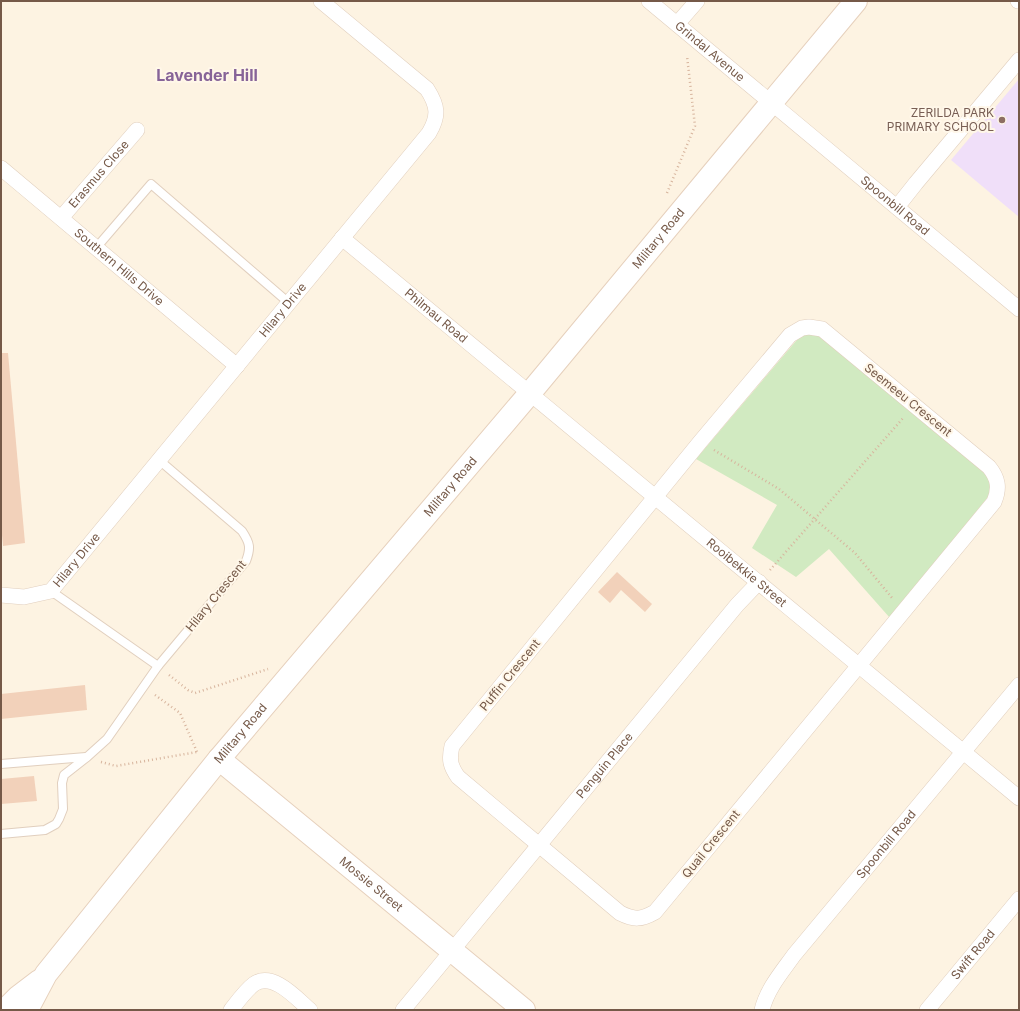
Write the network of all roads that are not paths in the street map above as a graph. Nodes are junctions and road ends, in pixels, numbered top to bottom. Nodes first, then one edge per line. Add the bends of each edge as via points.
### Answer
1 (321, 1) edge
2 (648, 1) edge
3 (696, 1) edge
4 (856, 1) edge
5 (677, 24) junction
6 (1019, 60) edge
7 (772, 102) junction
8 (137, 130) dead end
9 (1, 168) edge
10 (897, 208) junction
11 (61, 218) junction
12 (342, 238) junction
13 (96, 248) junction
14 (289, 303) junction
15 (1019, 309) edge
16 (237, 366) junction
17 (530, 393) junction
18 (159, 460) junction
19 (656, 497) junction
20 (759, 582) junction
21 (51, 591) junction
22 (1, 595) edge
23 (859, 665) junction
24 (158, 666) junction
25 (1019, 685) edge
26 (964, 752) junction
27 (87, 757) junction
28 (209, 758) junction
29 (1, 764) edge
30 (1019, 798) edge
31 (1, 834) edge
32 (539, 845) junction
33 (1019, 899) edge
34 (452, 951) junction
35 (46, 974) junction
36 (5, 1010) edge
37 (27, 1010) edge
38 (231, 1010) edge
39 (310, 1010) edge
40 (403, 1010) edge
41 (524, 1010) edge
42 (762, 1010) edge
43 (927, 1010) edge

1 - 12 street, Hilary Drive via 427,89 436,107 435,123 429,133
2 - 5 street, Grindal Avenue
3 - 5 street
4 - 7 street, Military Road
5 - 7 street, Grindal Avenue
6 - 10 street
7 - 10 street, Spoonbill Road
7 - 17 street, Military Road
8 - 11 street, Erasmus Close
9 - 11 street, Southern Hills Drive
10 - 15 street, Spoonbill Road
11 - 13 street, Southern Hills Drive
12 - 14 street, Hilary Drive
12 - 17 street, Philmau Road
13 - 14 lane via 151,184
13 - 16 street, Southern Hills Drive
14 - 16 street, Hilary Drive
16 - 18 street, Hilary Drive
17 - 19 street, Rooibekkie Street
17 - 28 street, Military Road
18 - 21 street, Hilary Drive
18 - 24 lane, Hilary Crescent via 242,531 247,538 250,552 246,562
19 - 20 street, Rooibekkie Street
19 - 23 street, Seemeeu Crescent via 790,335 809,327 822,329 989,467 998,480 994,502
19 - 32 street, Puffin Crescent via 452,746 451,764 458,777
20 - 23 street, Rooibekkie Street
20 - 32 street, Penguin Place via 737,605
21 - 22 street, Hilary Drive via 24,597
21 - 24 lane
23 - 26 street, Rooibekkie Street
23 - 32 street, Quail Crescent via 655,912 647,917 628,918 620,913
24 - 27 lane, Hilary Crescent via 107,739
25 - 26 street, Spoonbill Road
26 - 30 street, Rooibekkie Street
26 - 42 street, Spoonbill Road via 794,955 774,984
27 - 29 lane
27 - 31 lane, Hilary Crescent via 64,775 63,809 56,824 45,830
28 - 34 street, Mossie Street
28 - 35 street, Military Road
32 - 34 street, Penguin Place
33 - 43 street, Swift Road
34 - 40 street, Penguin Place
34 - 41 street, Mossie Street
35 - 36 street, Military Road
35 - 37 street, Military Road
38 - 39 street via 255,983 267,981 278,984

